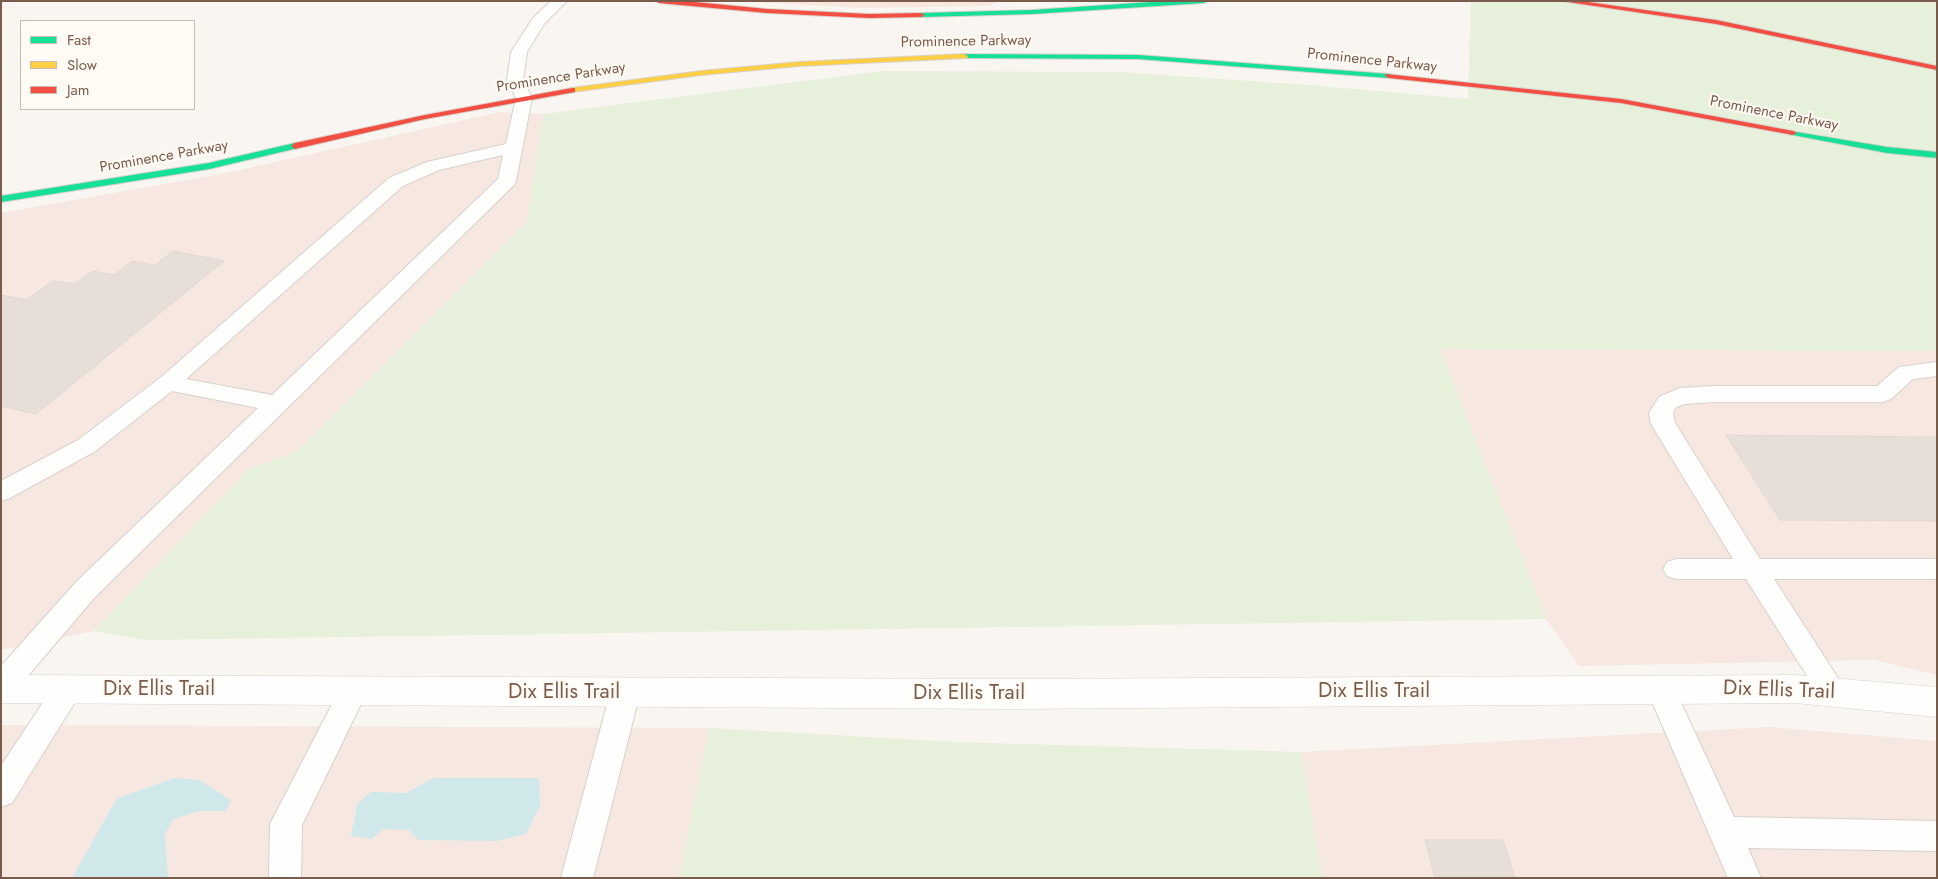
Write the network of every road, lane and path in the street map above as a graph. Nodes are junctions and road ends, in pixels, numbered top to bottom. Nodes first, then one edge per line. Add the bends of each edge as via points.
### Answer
1 (560, 1) edge
2 (659, 1) edge
3 (1204, 1) edge
4 (1564, 1) edge
5 (1937, 68) edge
6 (524, 98) junction
7 (514, 147) junction
8 (1937, 155) edge
9 (1, 199) edge
10 (1937, 369) edge
11 (168, 383) junction
12 (275, 404) junction
13 (1, 492) edge
14 (1676, 569) dead end
15 (1753, 569) junction
16 (1937, 569) edge
17 (1, 688) edge
18 (67, 690) junction
19 (1661, 690) junction
20 (354, 692) junction
21 (1833, 692) junction
22 (625, 693) junction
23 (1937, 702) edge
24 (1, 793) edge
25 (1724, 832) junction
26 (1937, 836) edge
27 (285, 878) edge
28 (577, 878) edge
29 (1745, 878) edge

1 - 6 lane via 538,21 519,52 515,80
2 - 3 street, Prominence Parkway via 869,16 1032,12
4 - 5 street via 1716,22
6 - 7 lane
6 - 8 street, Prominence Parkway via 701,73 799,64 940,56 1138,57 1378,76 1621,102 1877,148
6 - 9 street, Prominence Parkway via 209,166
7 - 11 lane via 433,166 396,182
7 - 12 lane via 506,180
10 - 15 lane via 1907,372 1883,394 1714,394 1680,396 1667,404 1661,414 1663,424
11 - 12 lane
11 - 13 lane via 86,446
12 - 17 lane via 86,590
14 - 15 lane
15 - 16 lane
15 - 21 lane
17 - 18 street, Dix Ellis Trail
18 - 20 street, Dix Ellis Trail
18 - 24 lane
19 - 21 street, Dix Ellis Trail via 1795,689
19 - 22 street, Dix Ellis Trail
19 - 25 lane
20 - 22 street, Dix Ellis Trail
20 - 27 lane via 286,824
21 - 23 street, Dix Ellis Trail
22 - 28 lane
25 - 26 lane
25 - 29 lane

